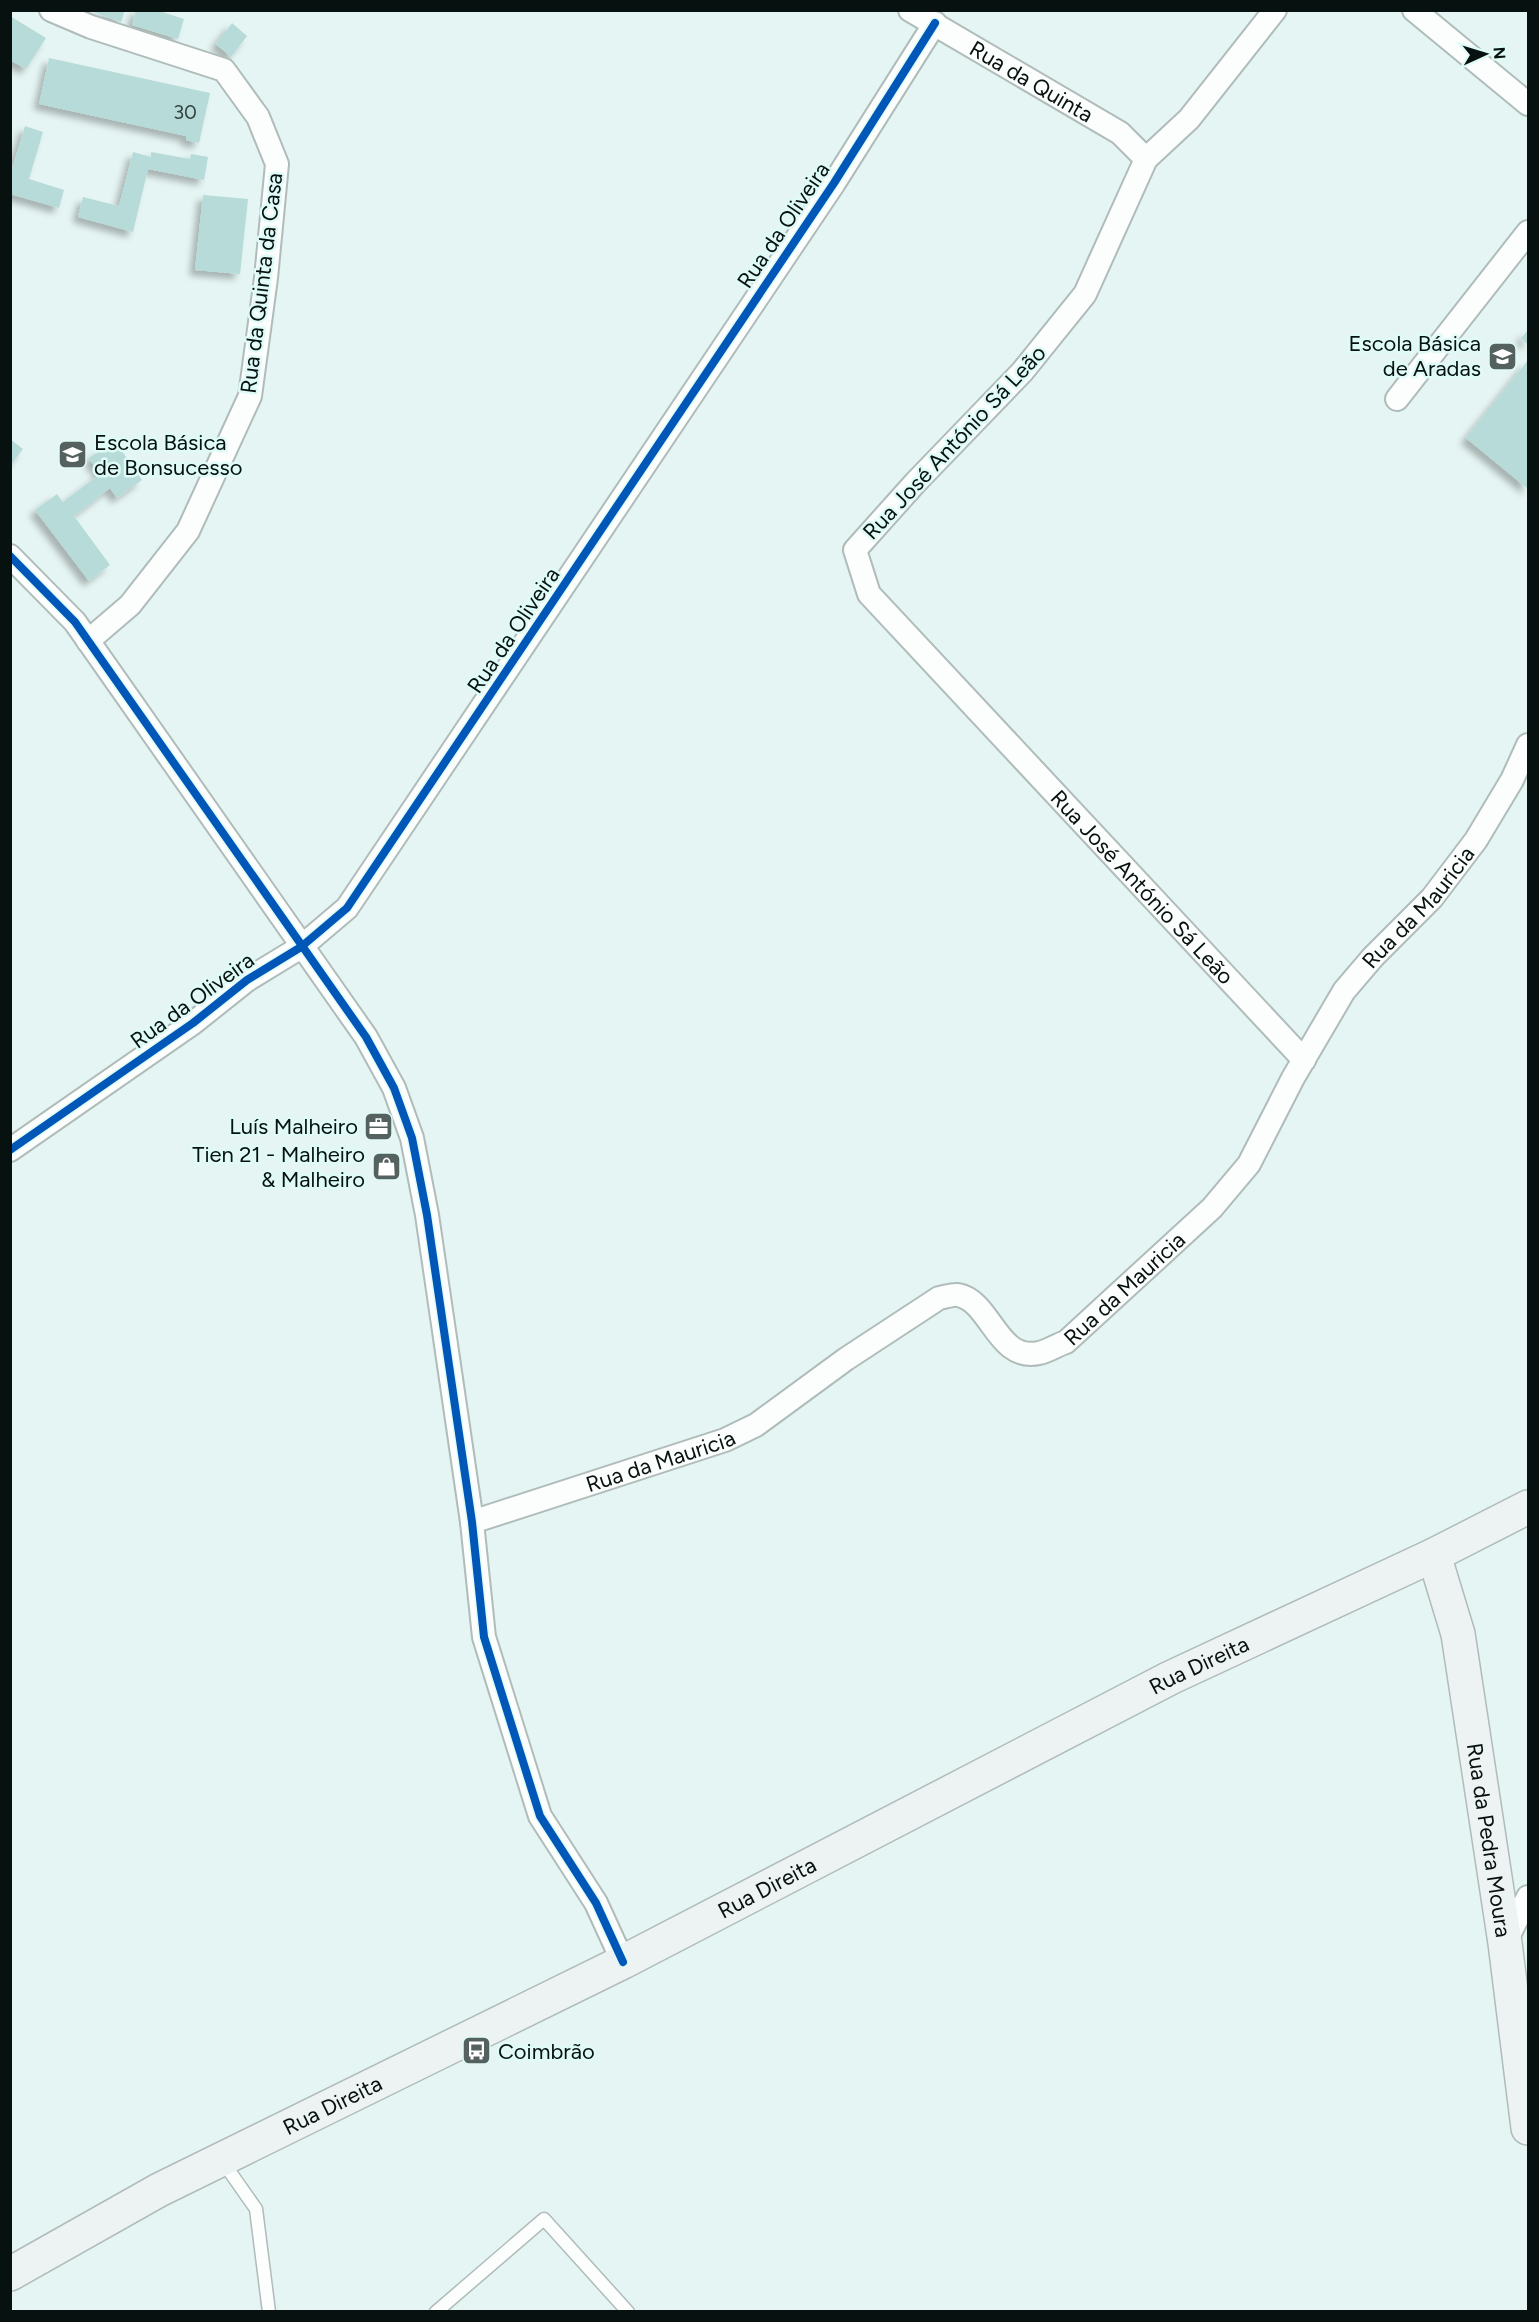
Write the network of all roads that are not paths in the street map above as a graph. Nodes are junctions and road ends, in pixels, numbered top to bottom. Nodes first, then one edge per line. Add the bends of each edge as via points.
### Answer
1 (51, 10) edge
2 (910, 10) edge
3 (1275, 10) edge
4 (1414, 10) edge
5 (935, 23) junction
6 (1528, 104) edge
7 (1146, 159) junction
8 (1528, 232) edge
9 (1397, 399) dead end
10 (10, 556) edge
11 (88, 640) junction
12 (1528, 745) edge
13 (301, 946) junction
14 (1304, 1060) junction
15 (10, 1150) edge
16 (1528, 1506) edge
17 (472, 1522) junction
18 (1434, 1555) junction
19 (1528, 1897) edge
20 (1505, 1943) junction
21 (623, 1962) junction
22 (1528, 2128) edge
23 (222, 2159) junction
24 (10, 2274) edge
25 (269, 2312) edge
26 (436, 2312) edge
27 (628, 2312) edge

1 - 11 street, Rua da Quinta da Casa via 224,70 258,117 277,164 250,396 188,531 130,604
2 - 5 street, Rua da Quinta
3 - 7 street, Rua José António Sá Leão via 1189,118
4 - 6 street
5 - 7 street, Rua da Quinta via 1120,133
5 - 13 street, Rua da Oliveira via 834,183 347,908
7 - 14 street, Rua José António Sá Leão via 1085,294 1022,372 855,550 869,594
8 - 9 street
10 - 11 street
11 - 13 street
12 - 14 street, Rua da Mauricia via 1476,840 1432,898 1344,991
13 - 15 street, Rua da Oliveira via 247,980 193,1023
13 - 17 street via 366,1037 394,1088 412,1138
14 - 17 street, Rua da Mauricia via 1249,1164 1227,1191 1066,1342 1038,1353 1019,1352 1000,1338 969,1300 957,1295 939,1298 756,1425 725,1440
16 - 18 main road, Rua Direita
17 - 21 street via 484,1637 540,1816 596,1903
18 - 20 main road, Rua da Pedra Moura via 1458,1634
18 - 21 main road, Rua Direita via 1170,1678
19 - 20 street
20 - 22 main road, Rua da Pedra Moura
21 - 23 main road, Rua Direita
23 - 24 main road, Rua Direita
23 - 25 lane via 256,2209
26 - 27 lane via 544,2219

